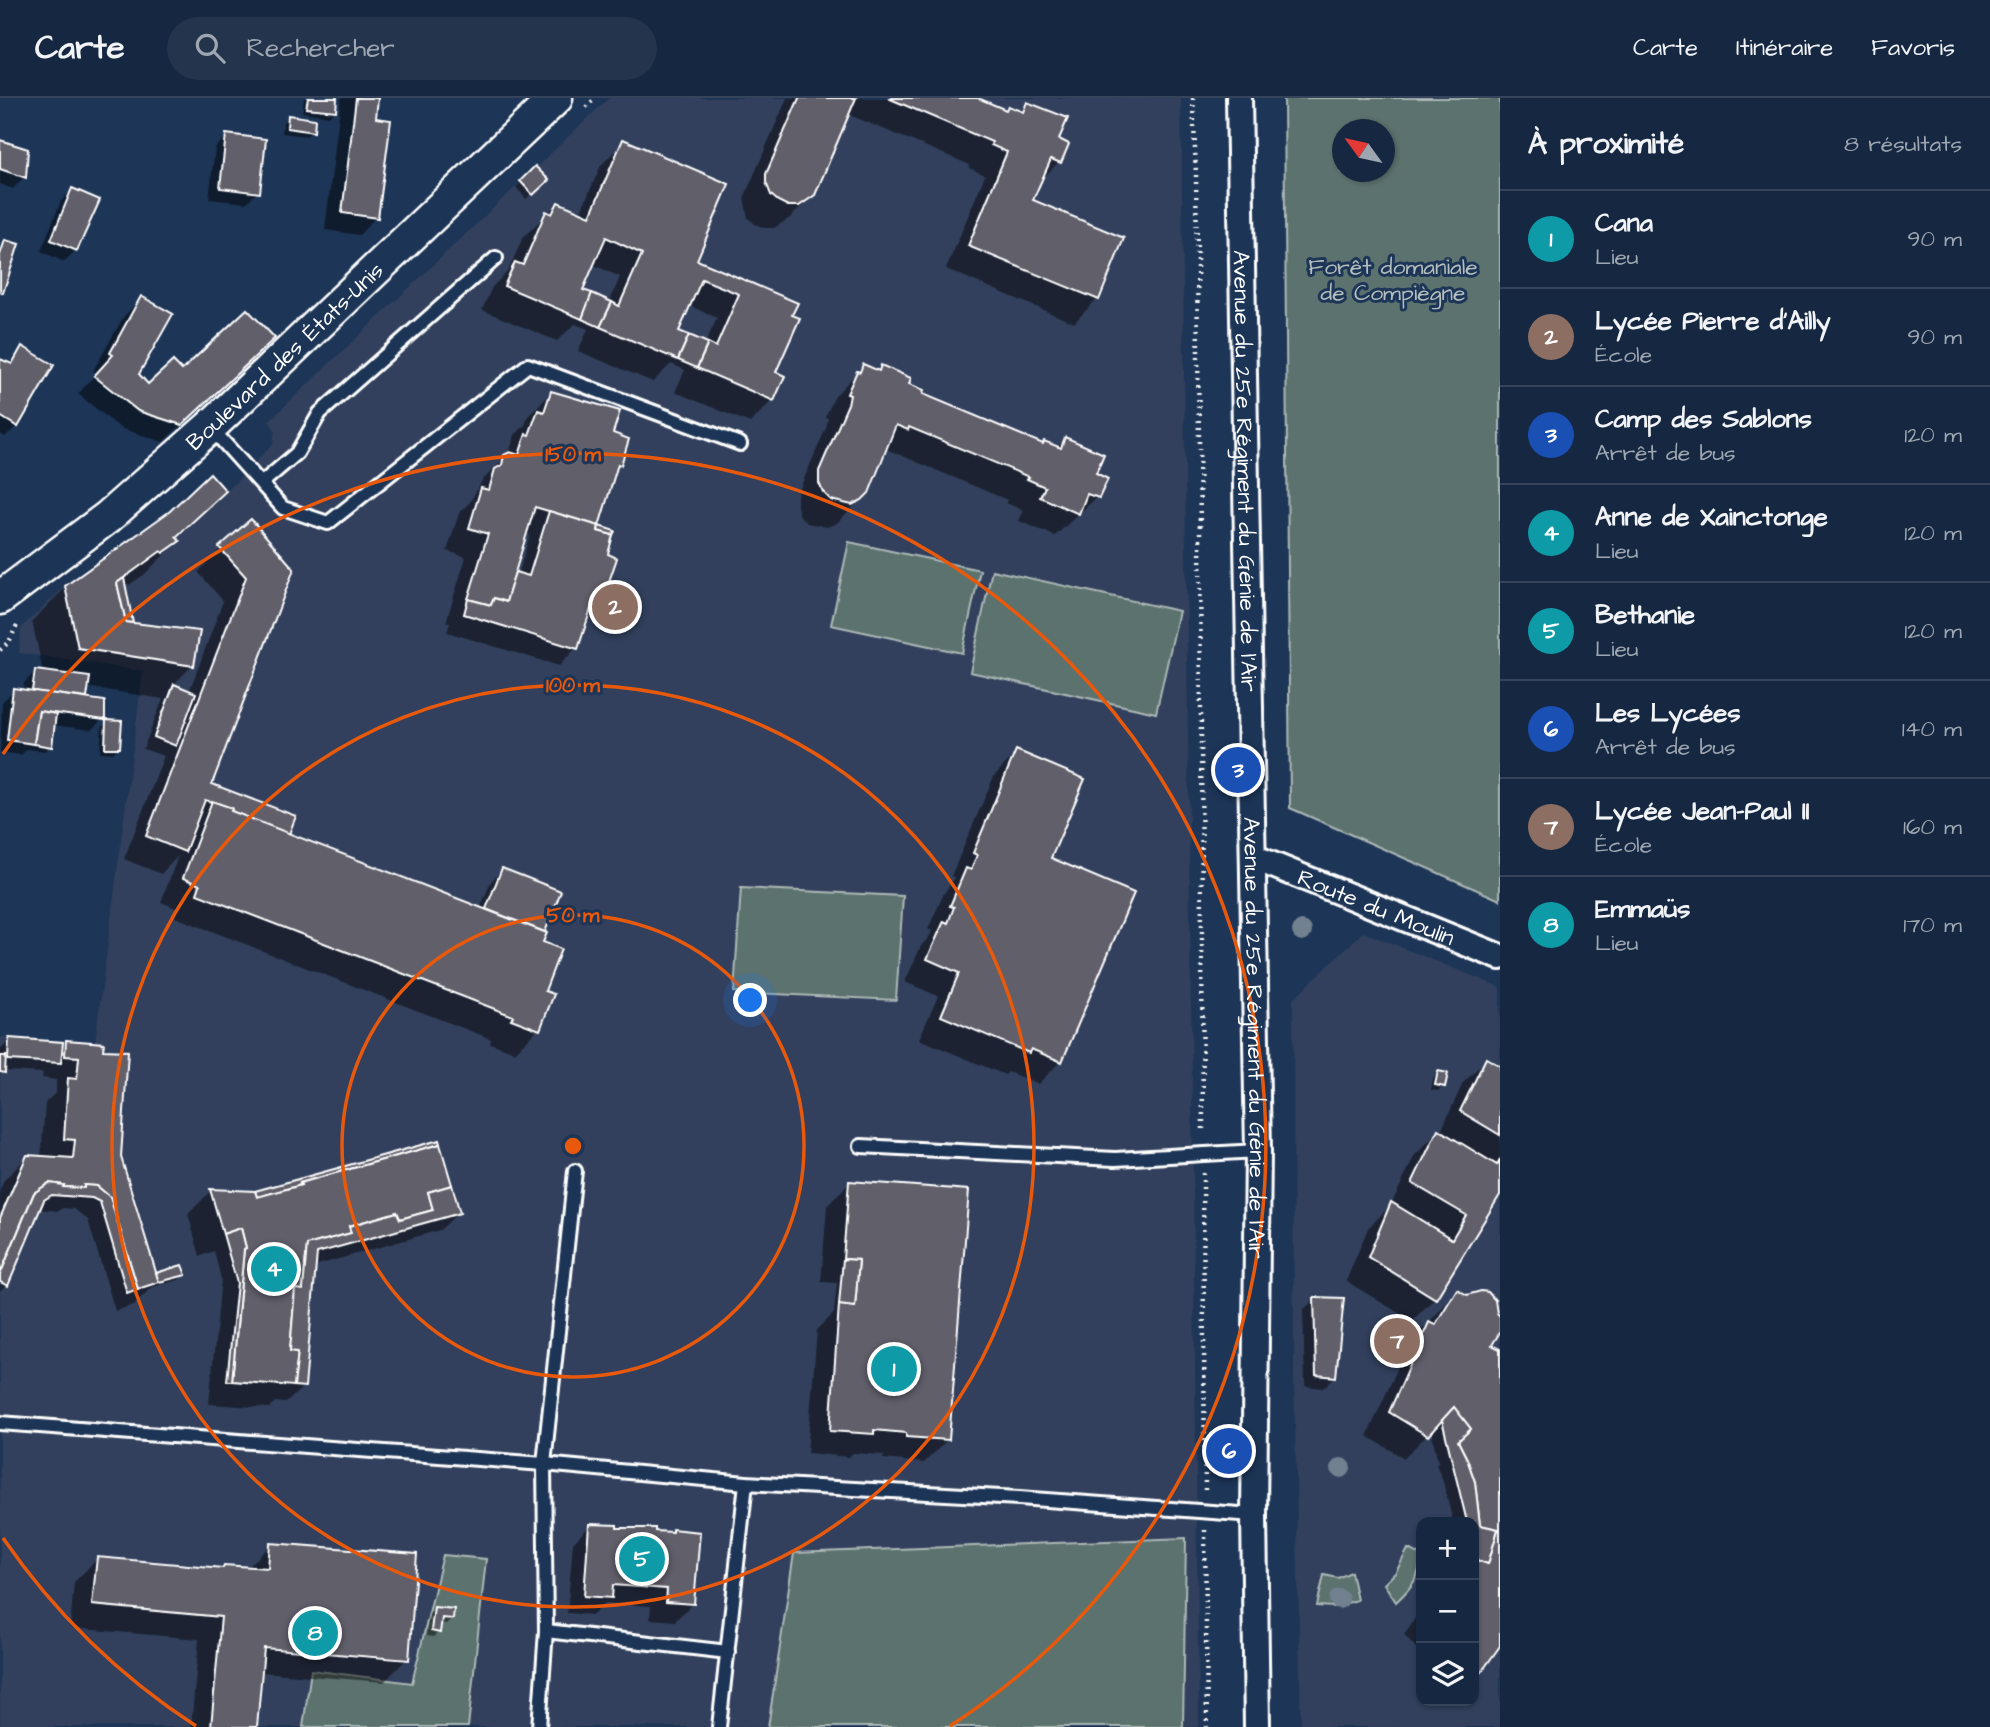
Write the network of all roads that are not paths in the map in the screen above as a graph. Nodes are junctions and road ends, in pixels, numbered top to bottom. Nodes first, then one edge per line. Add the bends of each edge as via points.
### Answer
1 (556, 98) edge
2 (1240, 98) edge
3 (496, 257) dead end
4 (210, 427) junction
5 (740, 444) dead end
6 (262, 483) junction
7 (0, 598) edge
8 (1253, 857) junction
9 (1500, 957) edge
10 (861, 1146) dead end
11 (1258, 1151) junction
12 (575, 1171) dead end
13 (0, 1423) edge
14 (544, 1464) junction
15 (746, 1483) junction
16 (1254, 1515) junction
17 (546, 1631) junction
18 (728, 1652) junction
19 (539, 1727) edge
20 (719, 1727) edge
21 (1257, 1727) edge

1 - 4 street, Boulevard des États-Unis
2 - 8 street, Avenue du 25e Régiment du Génie de l'Air
3 - 6 lane via 320,413 297,453
4 - 6 lane
4 - 7 street, Boulevard des États-Unis via 108,517
5 - 6 lane via 528,365 328,523 283,508
8 - 9 street, Route du Moulin
8 - 11 street, Avenue du 25e Régiment du Génie de l'Air
10 - 11 lane via 1115,1159
11 - 16 street, Avenue du 25e Régiment du Génie de l'Air
12 - 14 lane
13 - 14 lane
14 - 15 lane
14 - 17 lane
15 - 16 lane
15 - 18 lane
16 - 21 street, Avenue du 25e Régiment du Génie de l'Air
17 - 18 lane
17 - 19 lane
18 - 20 lane

